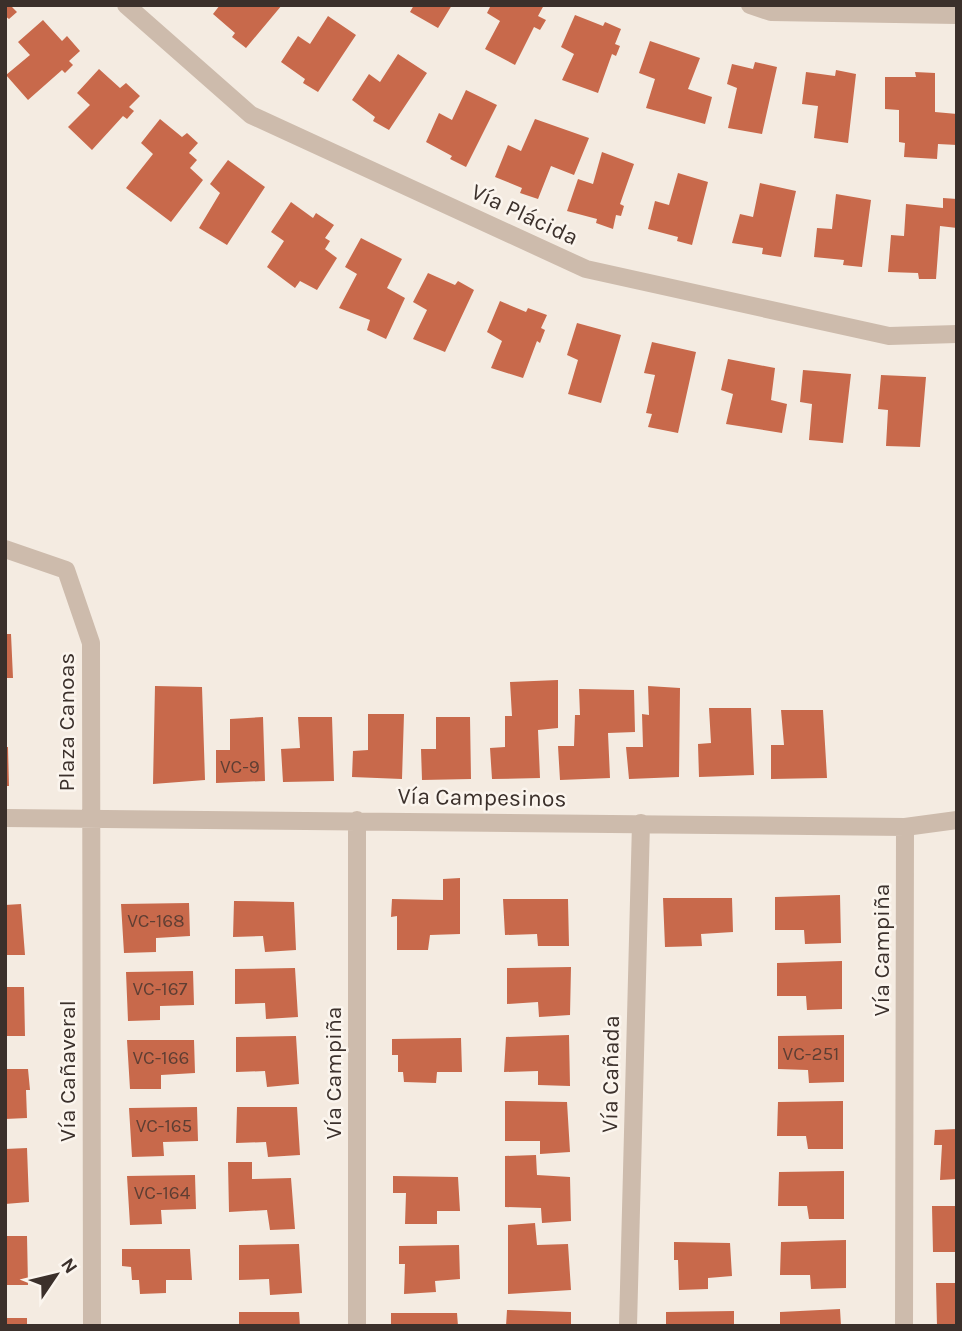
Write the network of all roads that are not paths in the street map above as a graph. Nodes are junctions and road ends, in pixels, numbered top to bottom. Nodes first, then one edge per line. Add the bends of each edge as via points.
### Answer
1 (126, 5) edge
2 (750, 5) edge
3 (957, 15) edge
4 (957, 334) edge
5 (5, 549) edge
6 (91, 817) junction
7 (5, 818) edge
8 (357, 820) junction
9 (957, 820) edge
10 (641, 823) junction
11 (905, 827) junction
12 (92, 1326) edge
13 (357, 1326) edge
14 (628, 1326) edge
15 (904, 1326) edge

1 - 4 street, Vía Plácida via 251,115 586,269 889,336
2 - 3 street via 771,12
5 - 6 street, Plaza Canoas via 66,570 91,643
6 - 7 street, Vía Campesinos
6 - 8 street, Vía Campesinos
6 - 12 street, Vía Cañaveral
8 - 10 street, Vía Campesinos
8 - 13 street, Vía Campiña
9 - 11 street, Vía Campesinos
10 - 11 street, Vía Campesinos
10 - 14 street, Vía Cañada
11 - 15 street, Vía Campiña

